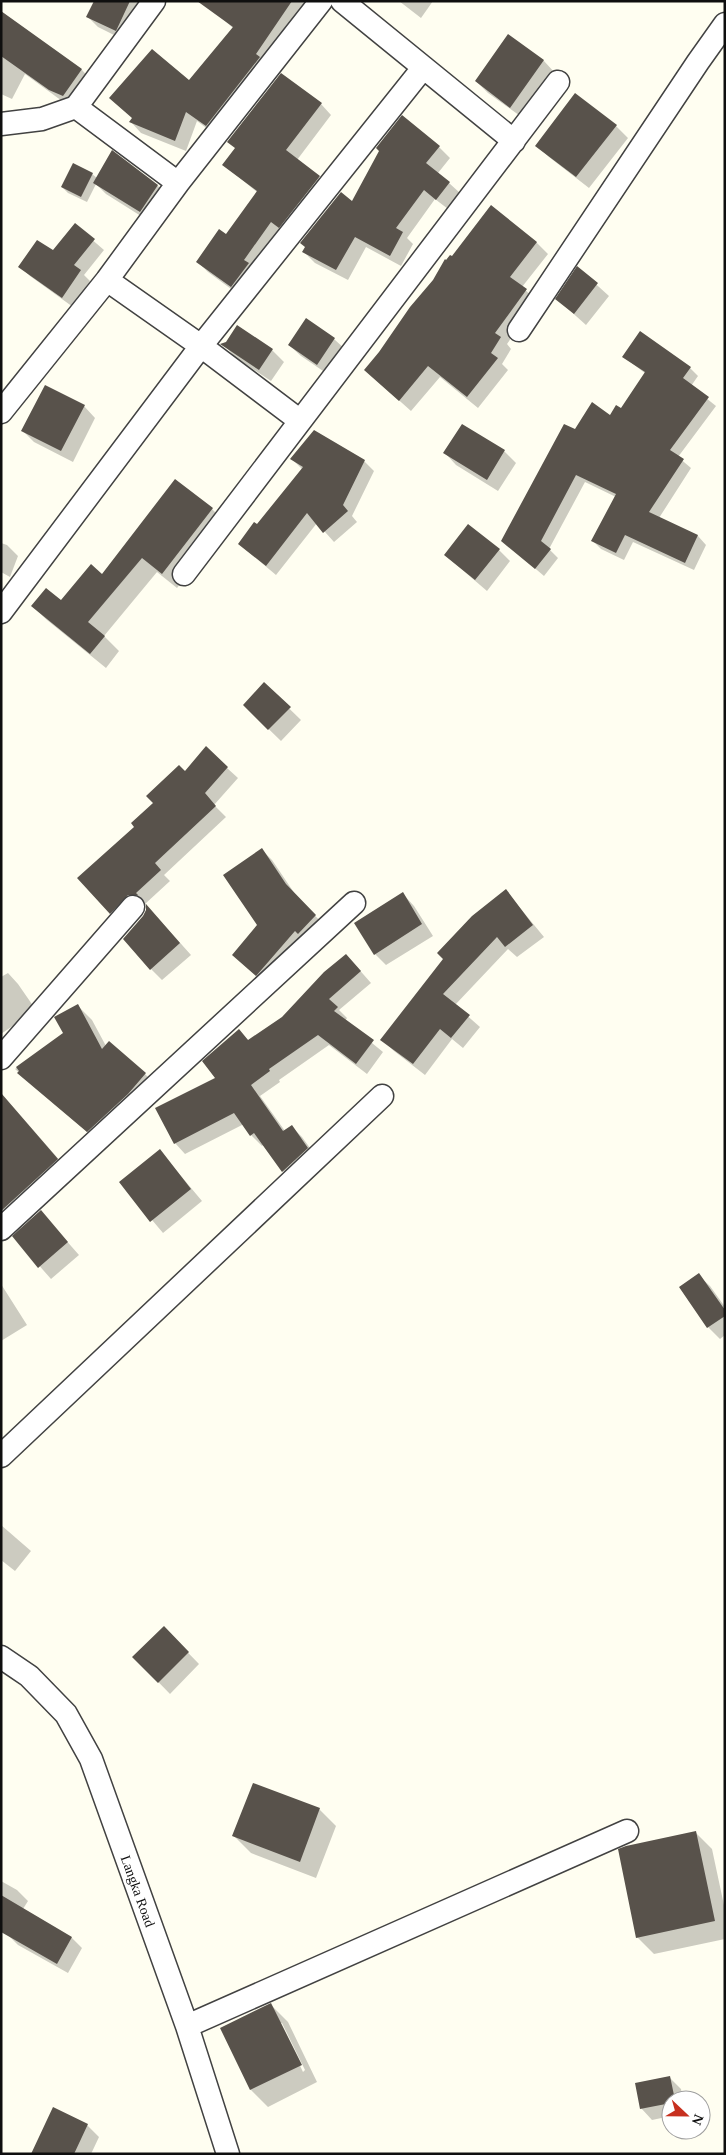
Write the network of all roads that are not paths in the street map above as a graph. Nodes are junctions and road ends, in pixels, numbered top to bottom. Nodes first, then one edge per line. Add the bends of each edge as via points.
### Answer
1 (154, 1) edge
2 (321, 1) edge
3 (342, 1) edge
4 (725, 24) edge
5 (423, 68) junction
6 (558, 82) dead end
7 (76, 107) junction
8 (1, 124) edge
9 (514, 141) junction
10 (178, 183) junction
11 (107, 280) junction
12 (519, 330) dead end
13 (201, 346) junction
14 (1, 412) edge
15 (299, 420) junction
16 (184, 574) dead end
17 (1, 612) edge
18 (354, 903) dead end
19 (133, 907) dead end
20 (1, 1058) edge
21 (382, 1096) dead end
22 (1, 1229) edge
23 (1, 1456) edge
24 (1, 1657) edge
25 (627, 1831) dead end
26 (187, 2026) junction
27 (228, 2154) edge

1 - 7 street
2 - 10 street
3 - 5 street
4 - 12 street
5 - 9 street
5 - 13 street
6 - 9 street
7 - 8 street via 42,119
7 - 10 street
9 - 15 street
10 - 11 street
11 - 13 street
11 - 14 street
13 - 15 street
13 - 17 street
15 - 16 street
18 - 22 street
19 - 20 street
21 - 23 street
24 - 26 street, Langka Road via 29,1676 66,1714 91,1759
25 - 26 street
26 - 27 street, Langka Road

